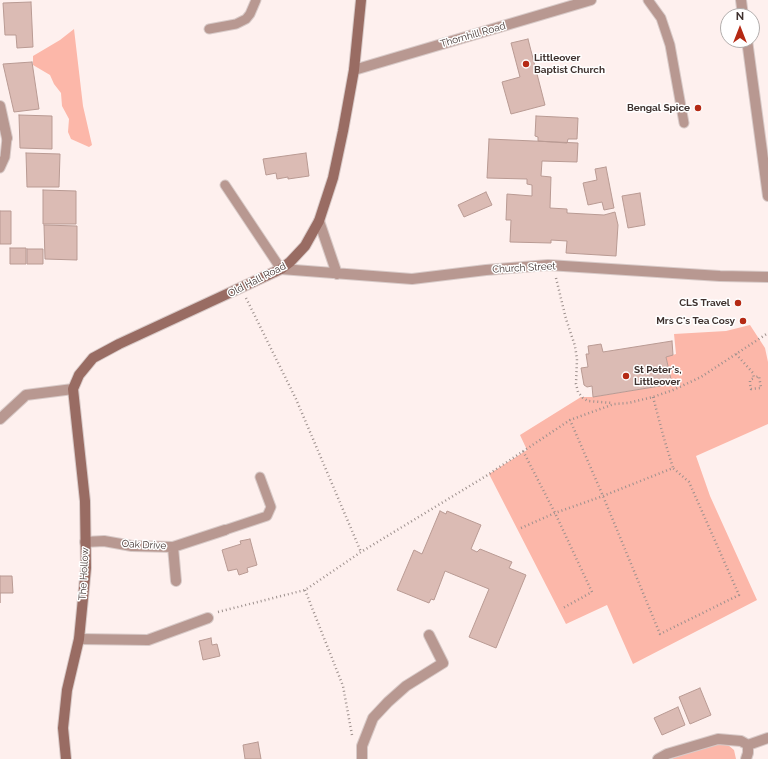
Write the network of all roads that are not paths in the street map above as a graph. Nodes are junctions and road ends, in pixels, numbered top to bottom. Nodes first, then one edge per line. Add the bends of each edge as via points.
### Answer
1 (256, 0) edge
2 (361, 0) edge
3 (591, 0) edge
4 (648, 0) edge
5 (209, 29) dead end
6 (748, 48) edge
7 (354, 70) junction
8 (0, 106) edge
9 (684, 123) dead end
10 (7, 138) joint
11 (0, 168) edge
12 (224, 185) dead end
13 (768, 196) edge
14 (319, 221) junction
15 (281, 269) junction
16 (337, 274) junction
17 (768, 277) edge
18 (73, 389) junction
19 (0, 419) edge
20 (260, 477) dead end
21 (225, 530) joint
22 (86, 542) junction
23 (173, 547) junction
24 (176, 581) dead end
25 (208, 618) road end
26 (429, 635) dead end
27 (79, 639) junction
28 (768, 738) edge
29 (748, 746) junction
30 (66, 759) edge
31 (362, 759) edge
32 (658, 759) edge
33 (746, 759) edge

1 - 5 lane via 246,19 236,24
2 - 7 street, Old Hall Road
3 - 7 street, Thornhill Road
4 - 9 lane via 661,18 670,45
6 - 13 street
7 - 14 street, Old Hall Road via 344,131 326,204
8 - 10 street
10 - 11 lane via 5,157
12 - 15 lane
14 - 15 street, Old Hall Road via 305,246
14 - 16 street
15 - 16 street, Church Street
15 - 18 street, Old Hall Road via 93,358 79,375
16 - 17 street, Church Street via 412,279 553,265
18 - 19 street via 26,395
18 - 22 street, The Hollow via 85,501
20 - 21 lane via 271,508 267,516
21 - 23 street, Oak Drive
22 - 23 street, Oak Drive via 104,541 132,546
22 - 27 street, The Hollow
23 - 24 street
25 - 27 street via 148,640
26 - 31 street via 443,663 406,686 373,718 362,746
27 - 30 street, The Hollow via 63,728
28 - 29 street
29 - 32 street via 741,741 718,739
29 - 33 street

